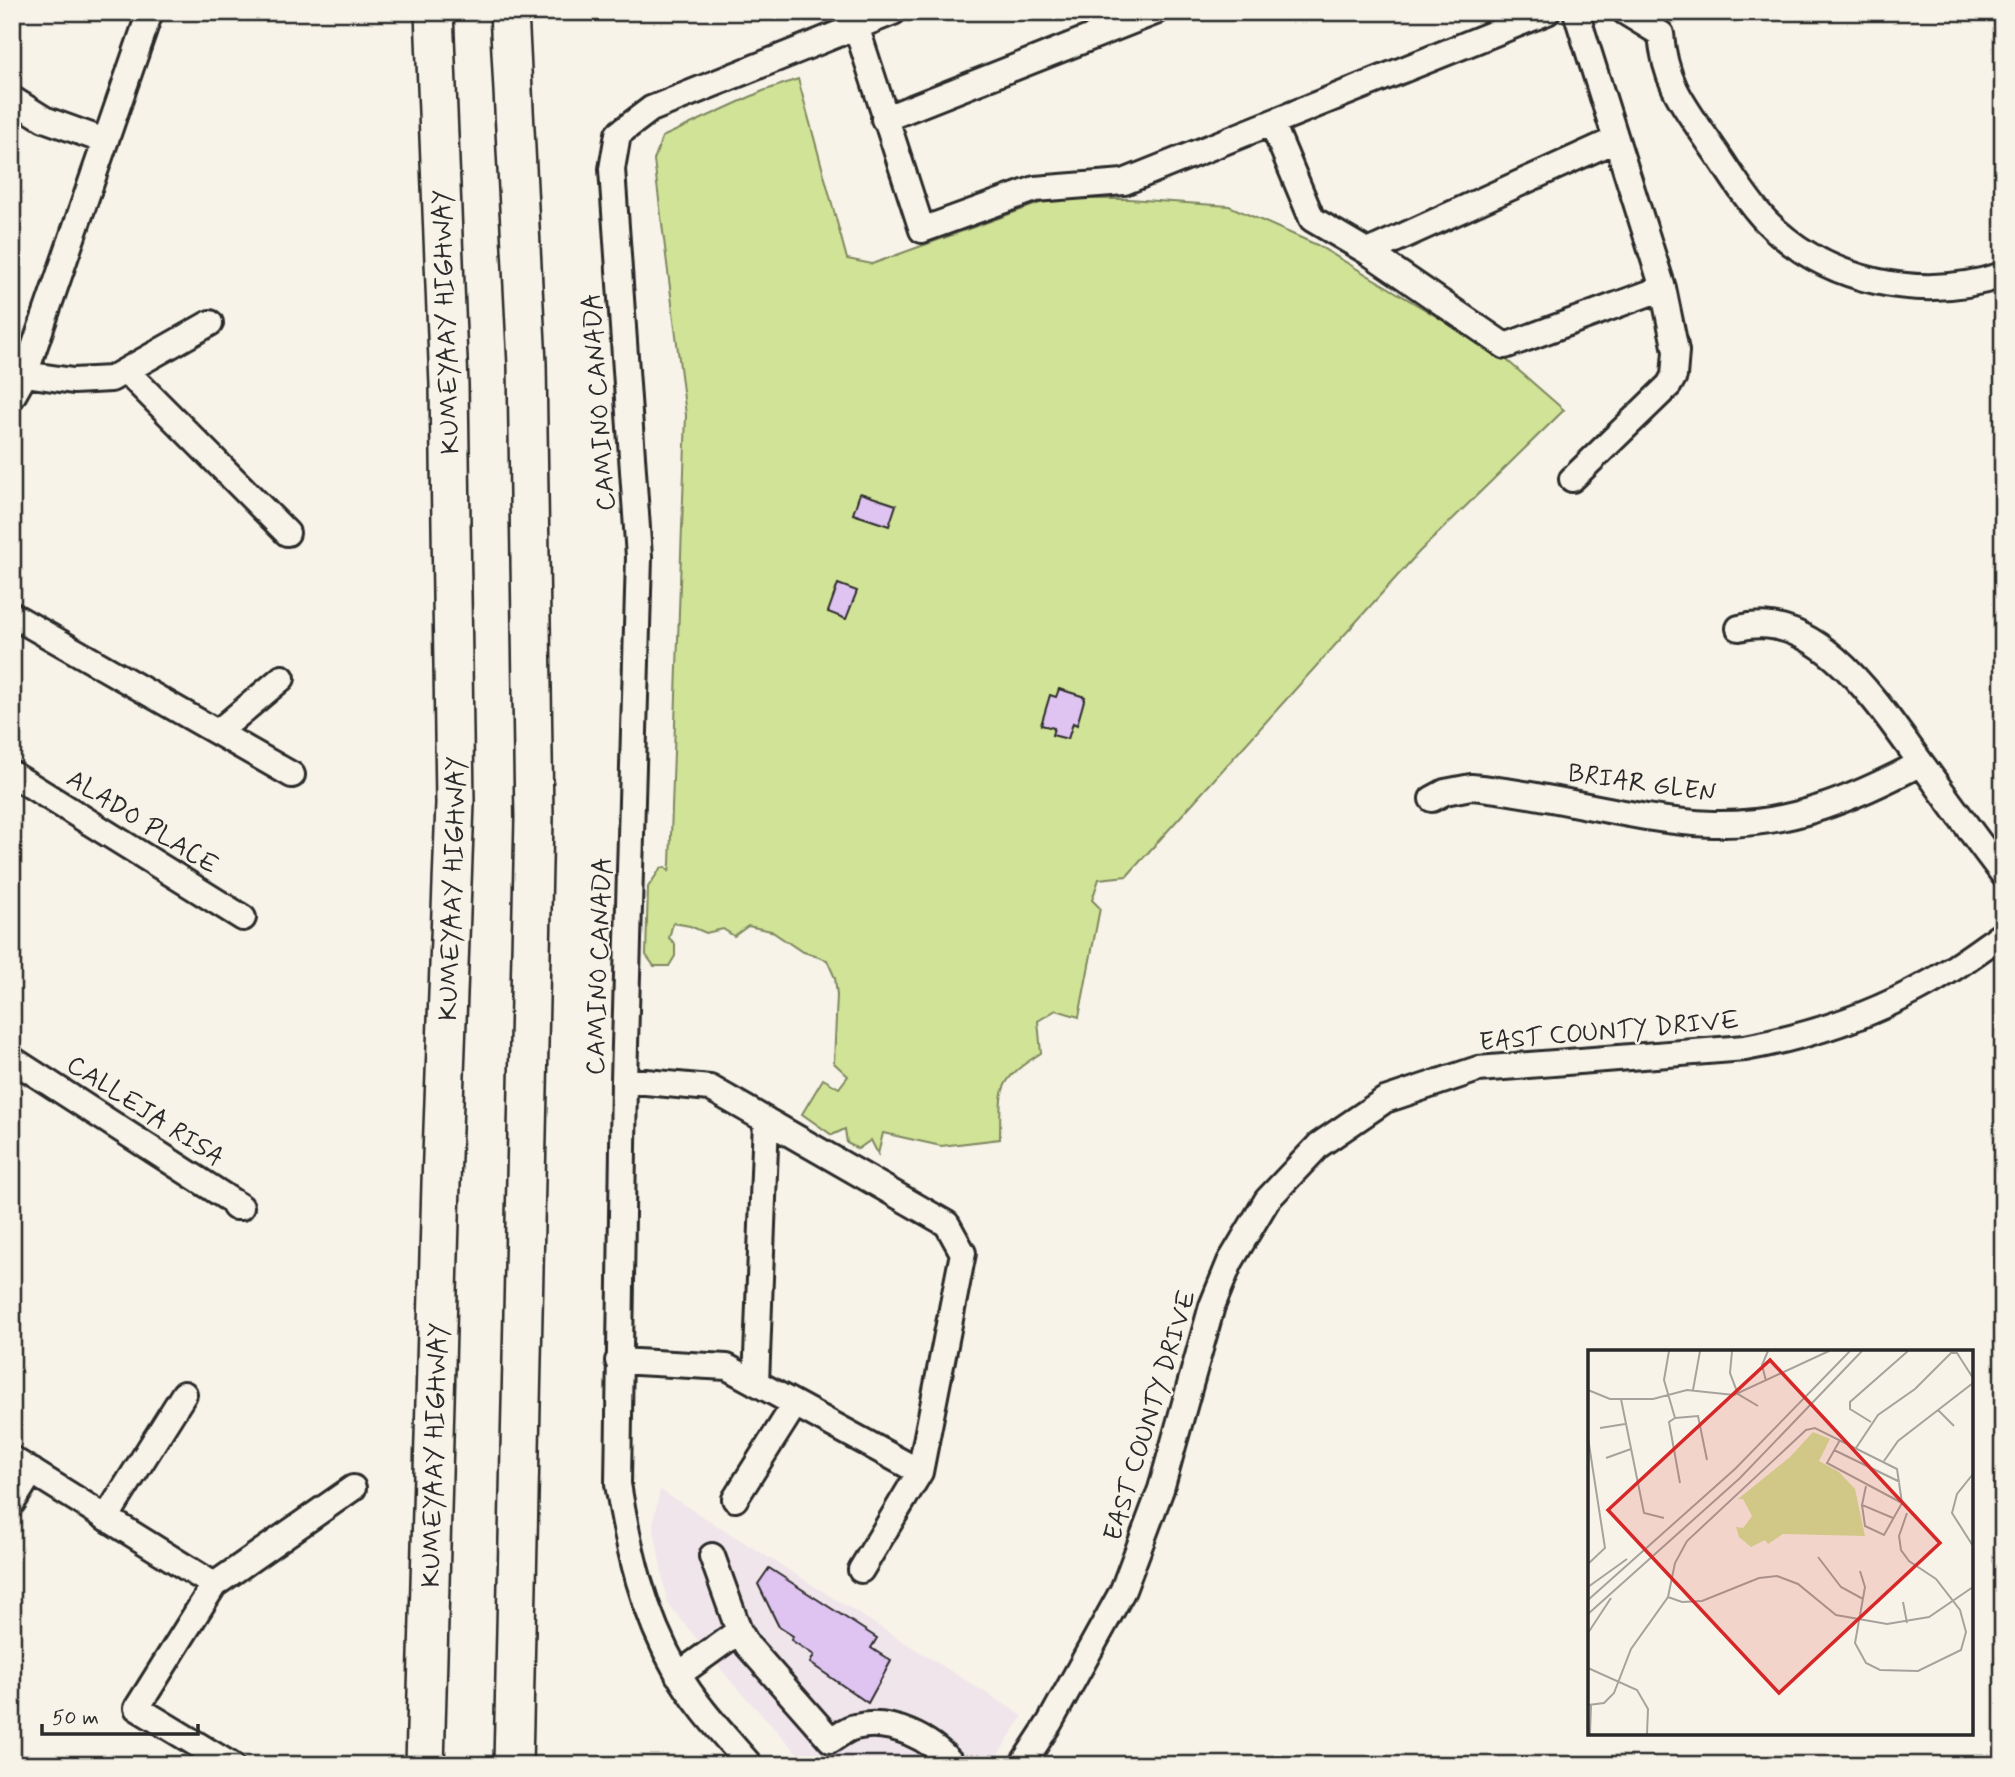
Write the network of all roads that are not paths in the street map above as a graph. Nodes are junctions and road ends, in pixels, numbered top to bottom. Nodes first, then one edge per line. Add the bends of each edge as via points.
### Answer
1 (150, 12) edge
2 (434, 12) edge
3 (509, 12) edge
4 (893, 12) edge
5 (1155, 12) edge
6 (1547, 12) edge
7 (1576, 12) edge
8 (1625, 12) edge
9 (856, 26) junction
10 (12, 99) edge
11 (884, 119) junction
12 (1272, 123) junction
13 (1615, 140) junction
14 (105, 141) junction
15 (1368, 252) junction
16 (2003, 275) edge
17 (1663, 288) junction
18 (210, 323) dead end
19 (19, 371) edge
20 (126, 371) junction
21 (12, 397) edge
22 (1572, 479) dead end
23 (287, 533) dead end
24 (12, 615) edge
25 (1739, 628) dead end
26 (282, 678) dead end
27 (218, 732) junction
28 (1921, 763) junction
29 (12, 774) edge
30 (292, 775) dead end
31 (1432, 799) dead end
32 (2003, 874) edge
33 (243, 918) dead end
34 (2003, 934) edge
35 (12, 1059) edge
36 (624, 1080) junction
37 (766, 1120) junction
38 (235, 1207) dead end
39 (618, 1361) junction
40 (757, 1383) junction
41 (184, 1394) dead end
42 (795, 1404) junction
43 (22, 1465) edge
44 (920, 1472) junction
45 (353, 1488) dead end
46 (735, 1499) dead end
47 (12, 1503) edge
48 (106, 1518) junction
49 (712, 1556) dead end
50 (861, 1570) dead end
51 (214, 1585) junction
52 (739, 1631) junction
53 (678, 1675) junction
54 (426, 1717) junction
55 (231, 1765) edge
56 (413, 1765) edge
57 (425, 1765) edge
58 (513, 1765) edge
59 (750, 1765) edge
60 (953, 1765) edge
61 (1022, 1765) edge

1 - 14 street
2 - 54 highway, KUMEYAAY HIGHWAY via 449,385 455,803
3 - 58 highway via 527,364 534,818
4 - 9 street
5 - 11 street
6 - 12 street
7 - 13 street
8 - 16 street via 1661,34 1665,66 1679,99 1751,202 1792,243 1842,271 1900,286 1955,286
9 - 11 street
9 - 36 street, CAMINO CANADA via 651,109 618,134 612,169 639,557
10 - 14 street via 44,119
11 - 12 street via 922,230 1035,188 1124,182
12 - 15 street via 1312,219
13 - 15 street
13 - 17 street
14 - 19 street
15 - 17 street via 1505,346
17 - 22 street via 1676,351 1674,376
18 - 20 street
19 - 20 street via 73,381 111,379
19 - 21 street
20 - 23 street
24 - 27 street
25 - 28 street via 1765,624 1783,628 1822,650 1862,685
26 - 27 street
27 - 30 street
28 - 31 street, BRIAR GLEN via 1829,806 1731,824 1670,820 1471,787
28 - 32 street
29 - 33 street, ALADO PLACE
34 - 61 street, EAST COUNTY DRIVE via 1934,981 1825,1030 1721,1051 1478,1069 1385,1100 1319,1145 1267,1200 1230,1262 1212,1306 1161,1489 1123,1590
35 - 38 street, CALLEJA RISA via 241,1208
36 - 37 street via 710,1088
36 - 39 street, CAMINO CANADA
37 - 40 street
37 - 44 street via 947,1224 963,1253
39 - 40 street via 727,1367
39 - 53 street, CAMINO CANADA via 618,1485 628,1547 647,1612
40 - 42 street
41 - 48 street
42 - 44 street
42 - 46 street
43 - 47 street
43 - 48 street
44 - 50 street
45 - 51 street
48 - 51 street
49 - 52 street
51 - 55 street via 137,1708
52 - 53 street
52 - 60 street via 831,1740 853,1727 881,1724 927,1741
53 - 59 street, CAMINO CANADA
54 - 56 highway
54 - 57 highway, KUMEYAAY HIGHWAY

